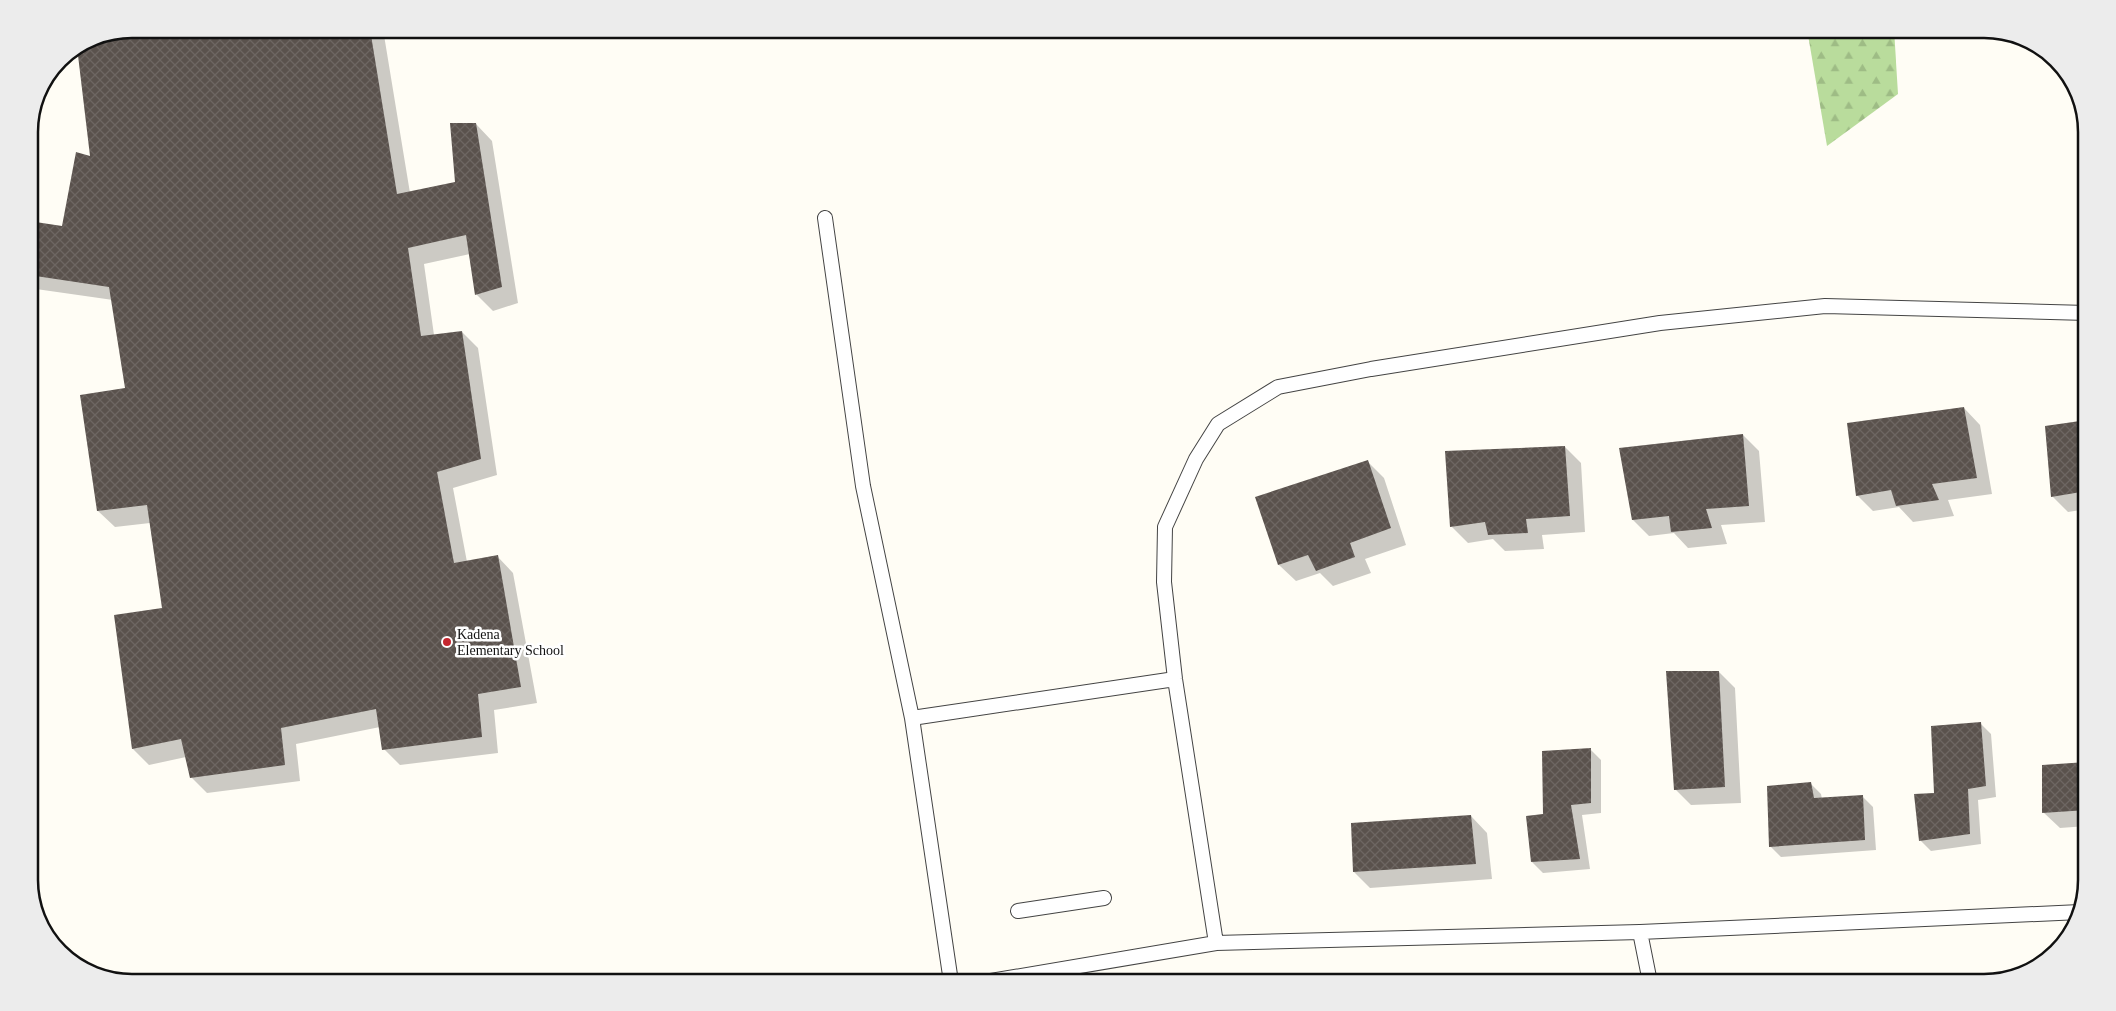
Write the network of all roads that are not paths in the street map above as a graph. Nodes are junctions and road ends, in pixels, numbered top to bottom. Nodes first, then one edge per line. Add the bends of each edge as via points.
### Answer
1 (825, 218) dead end
2 (2078, 313) edge
3 (1175, 679) junction
4 (912, 718) junction
5 (1104, 898) dead end
6 (1018, 912) dead end
7 (2073, 912) edge
8 (1640, 932) junction
9 (1216, 943) junction
10 (950, 974) edge
11 (1032, 974) edge
12 (1648, 974) edge

1 - 4 lane via 863,486
2 - 3 lane via 1825,306 1660,323 1278,387 1218,424 1196,459 1165,527 1164,582
3 - 4 lane
3 - 9 lane
4 - 10 lane
5 - 6 lane
7 - 8 lane
8 - 9 lane
8 - 12 lane
9 - 11 lane

